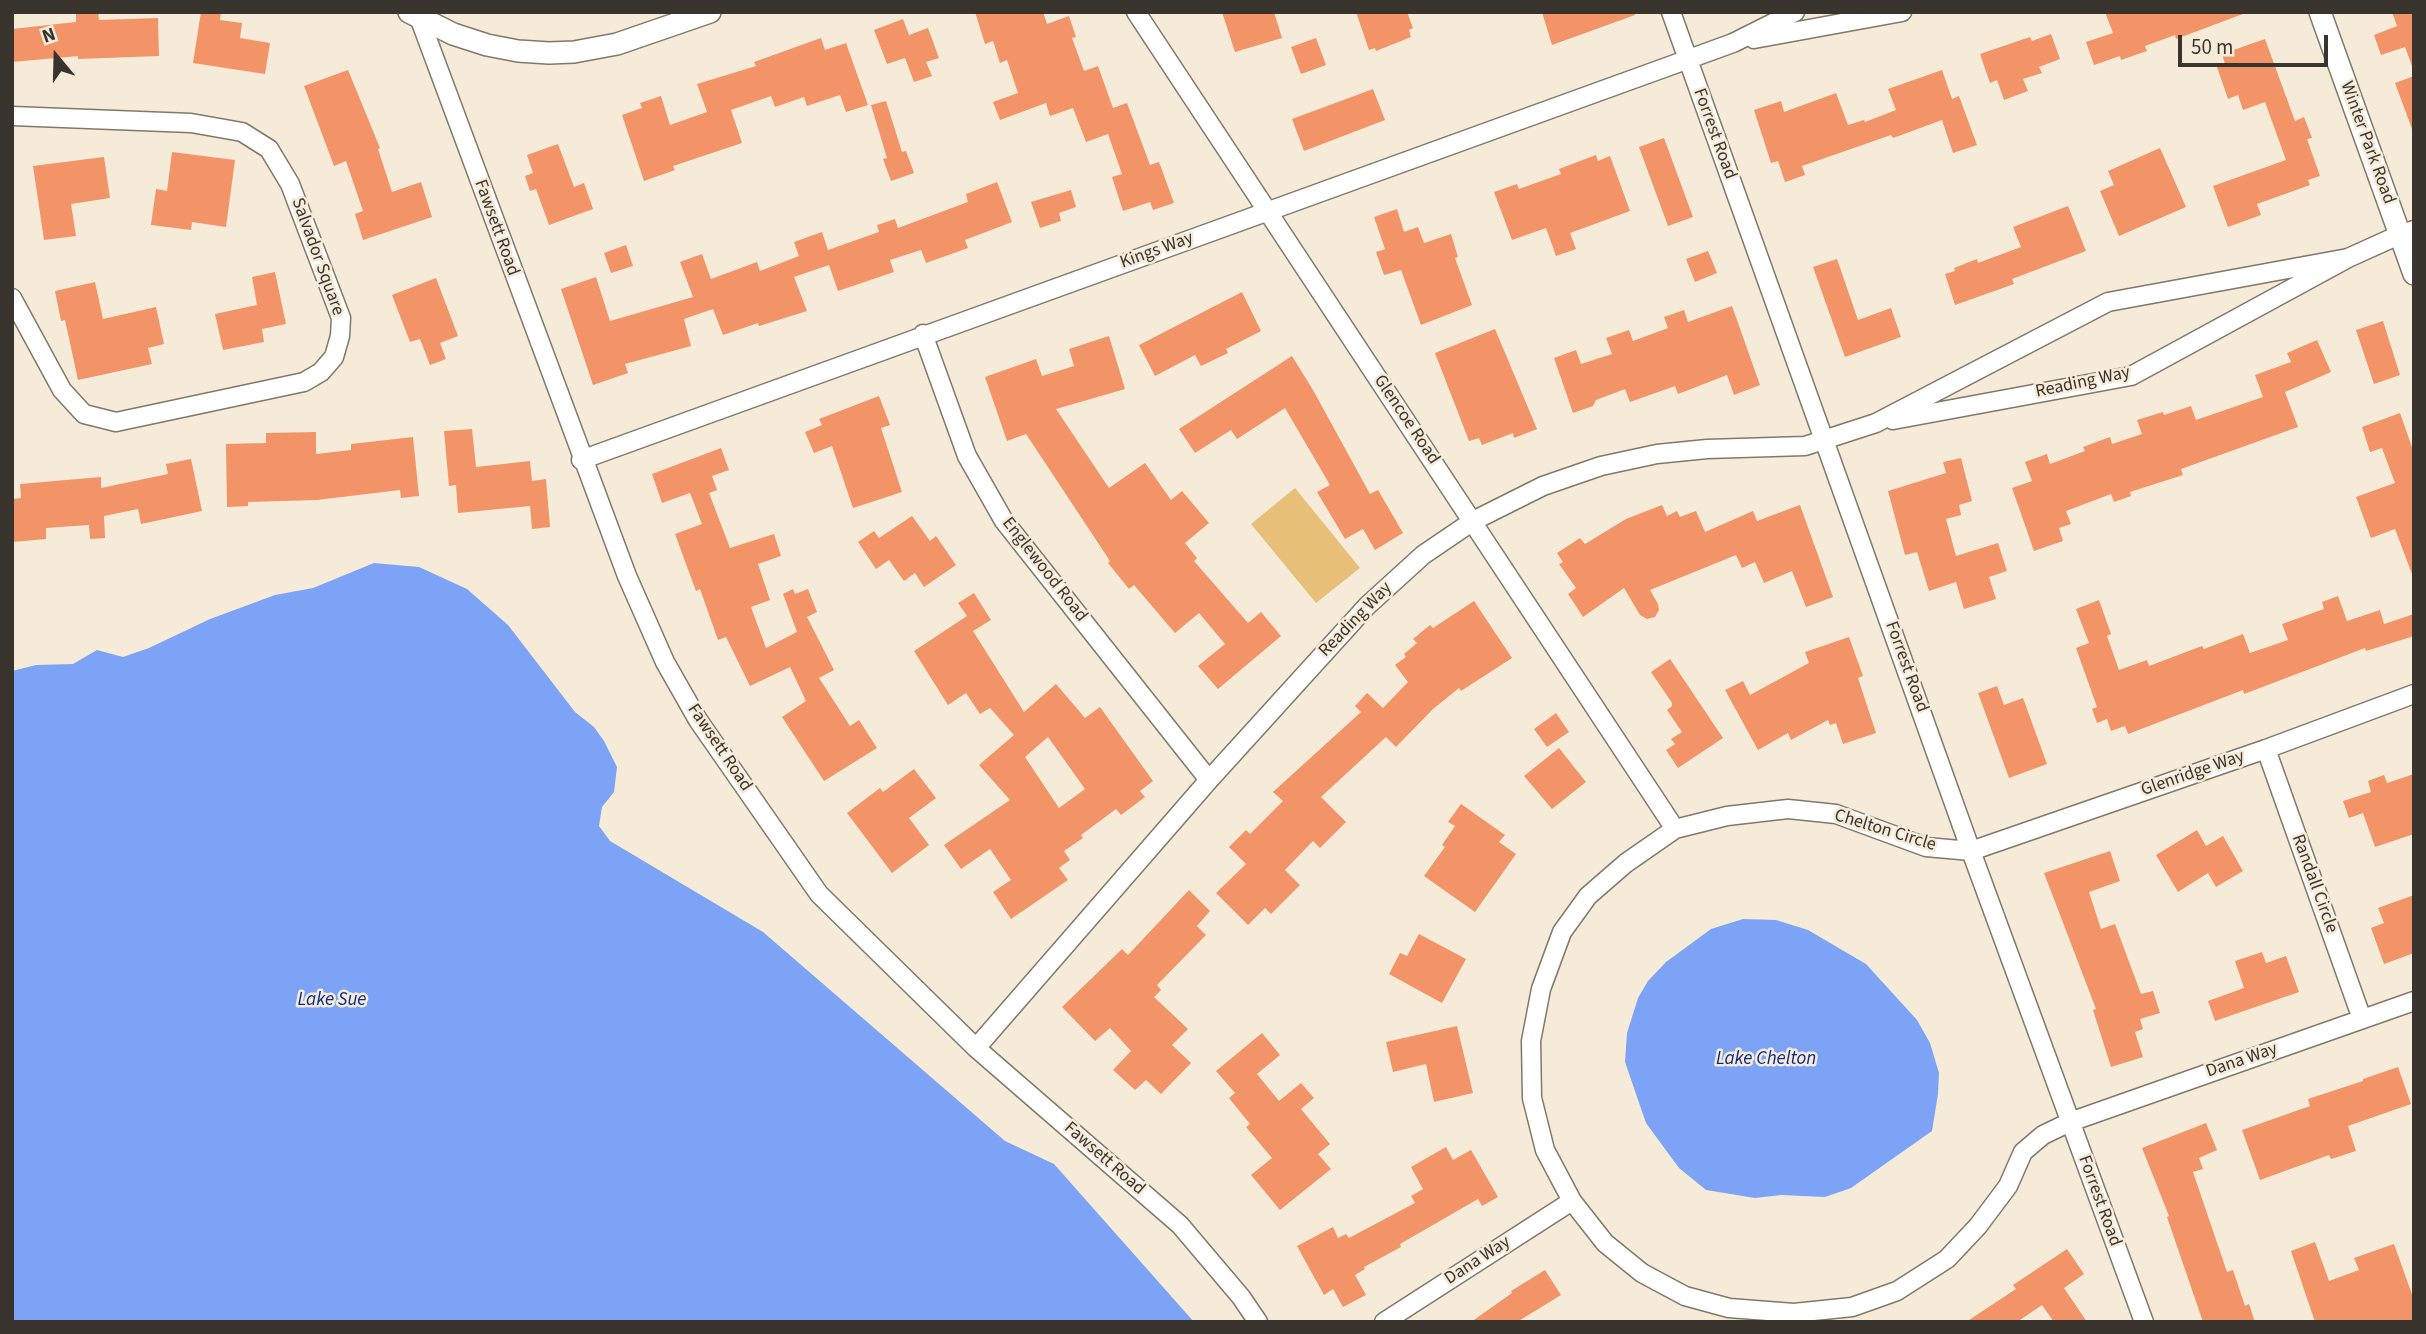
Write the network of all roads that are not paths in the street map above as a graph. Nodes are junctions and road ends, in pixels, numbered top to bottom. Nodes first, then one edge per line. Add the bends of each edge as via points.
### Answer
1 (710, 12) edge
2 (1136, 12) edge
3 (1671, 12) edge
4 (1796, 12) edge
5 (1902, 12) edge
6 (2320, 12) edge
7 (414, 15) edge
8 (1733, 43) junction
9 (1687, 59) junction
10 (12, 116) edge
11 (1268, 211) junction
12 (2407, 232) edge
13 (2348, 258) junction
14 (2414, 274) edge
15 (12, 298) edge
16 (923, 334) junction
17 (1876, 423) junction
18 (1825, 440) junction
19 (582, 460) junction
20 (1473, 521) junction
21 (2414, 694) edge
22 (2266, 749) junction
23 (1209, 780) junction
24 (1675, 829) junction
25 (1971, 851) junction
26 (2414, 1001) edge
27 (2362, 1019) junction
28 (975, 1048) junction
29 (2070, 1122) junction
30 (1572, 1201) junction
31 (1730, 1315) edge
32 (1258, 1322) edge
33 (1384, 1322) edge
34 (2144, 1322) edge

1 - 7 street via 617,44 562,52 487,45
2 - 11 street, Glencoe Road
3 - 9 street, Forrest Road
4 - 8 street, Kings Way
5 - 8 street, Kings Way
6 - 12 street, Winter Park Road
7 - 19 street, Fawsett Road
8 - 9 street, Kings Way
9 - 11 street, Kings Way
9 - 18 street, Forrest Road
10 - 15 street, Salvador Square via 191,123 242,132 270,149 290,184 341,318 340,336 334,357 304,382 116,422 84,414 62,390
11 - 16 street, Kings Way
11 - 20 street, Glencoe Road
12 - 13 street, Reading Way
12 - 14 street, Winter Park Road
13 - 17 street, Reading Way via 2108,302
13 - 17 street, Reading Way via 2131,376
16 - 19 street, Kings Way
16 - 23 street, Englewood Road via 967,456 1004,521
17 - 18 street, Reading Way
18 - 20 street, Reading Way via 1657,454 1601,466 1543,486
18 - 25 street, Forrest Road
19 - 28 street, Fawsett Road via 632,589 698,720 819,894
20 - 23 street, Reading Way via 1423,555 1367,606
20 - 24 street, Glencoe Road
21 - 22 street, Glenridge Way
22 - 25 street, Glenridge Way
22 - 27 street, Randall Circle
23 - 28 street, Reading Way
24 - 25 street, Chelton Circle via 1727,816 1788,809 1836,814 1926,847
24 - 30 street, Chelton Circle via 1588,895 1562,932 1541,989 1531,1041 1532,1098 1545,1150
25 - 29 street, Forrest Road
26 - 27 street, Dana Way
27 - 29 street, Dana Way
28 - 32 street, Fawsett Road via 1180,1225
29 - 31 street, Chelton Circle via 2043,1135 2024,1152 2008,1185 1947,1259 1897,1291 1852,1307
29 - 34 street, Forrest Road
30 - 31 street, Chelton Circle via 1605,1243 1642,1273
30 - 33 street, Dana Way

